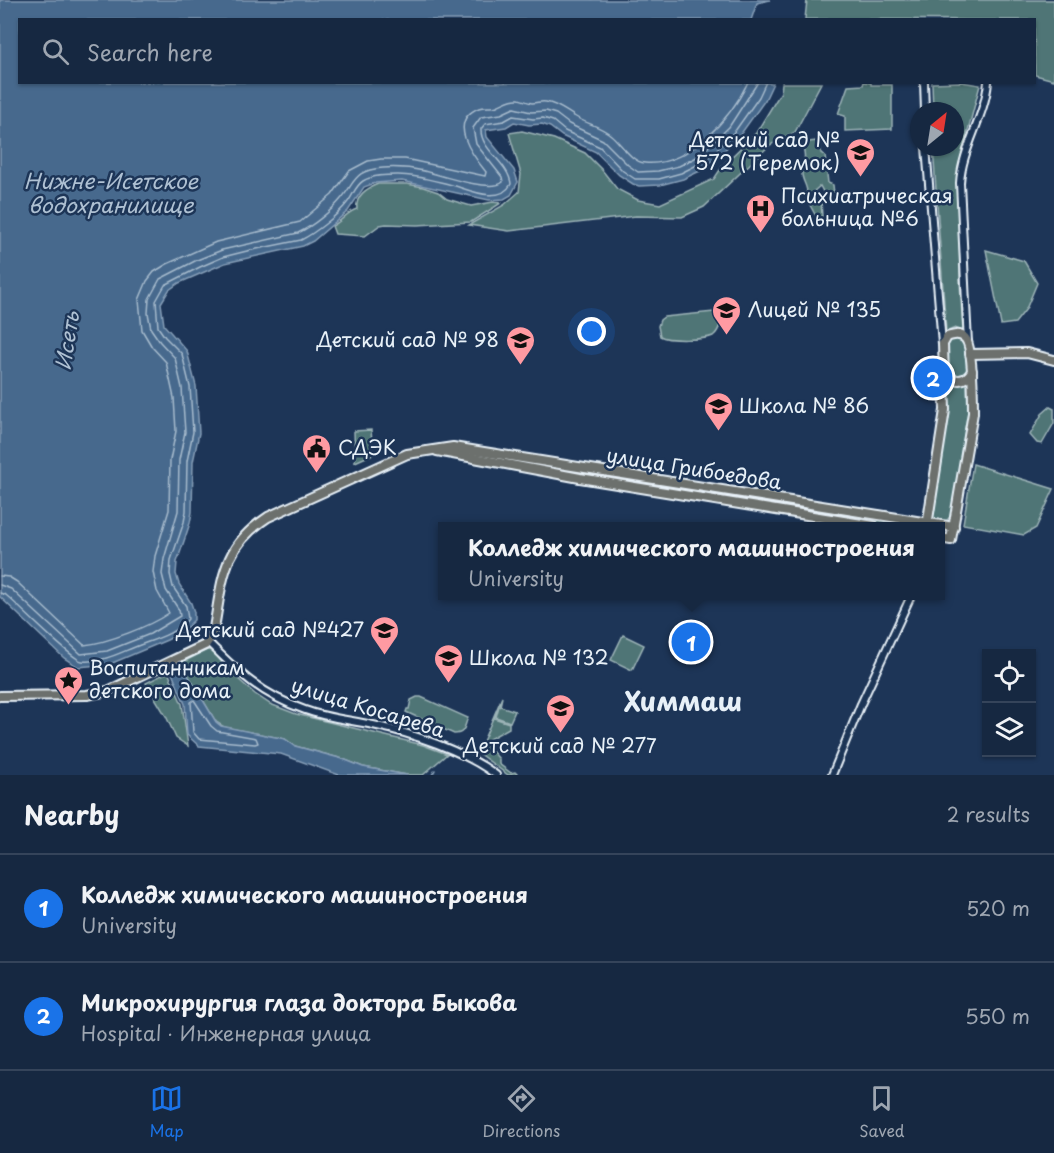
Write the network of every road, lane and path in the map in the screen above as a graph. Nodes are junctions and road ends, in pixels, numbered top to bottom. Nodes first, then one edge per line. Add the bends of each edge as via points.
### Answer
1 (924, 84) edge
2 (988, 84) edge
3 (924, 102) edge
4 (927, 156) edge
5 (942, 344) junction
6 (968, 344) junction
7 (970, 354) junction
8 (1054, 360) edge
9 (972, 371) junction
10 (945, 374) junction
11 (429, 449) junction
12 (851, 522) edge
13 (916, 522) edge
14 (928, 522) edge
15 (945, 527) edge
16 (954, 528) junction
17 (945, 539) edge
18 (909, 600) edge
19 (208, 642) junction
20 (0, 696) edge
21 (496, 775) edge
22 (832, 775) edge

1 - 3 street
2 - 6 street via 960,177
4 - 5 street
5 - 6 main road via 955,334
5 - 10 main road
6 - 7 main road
7 - 8 main road via 1027,353
7 - 9 main road
9 - 10 main road via 959,380
9 - 16 main road via 973,413
10 - 14 main road via 945,411
11 - 12 main road, улица Грибоедова
11 - 13 main road, улица Грибоедова via 453,447
11 - 19 main road, улица Грибоедова via 407,454 307,498 247,532 226,565
15 - 16 main road, улица Грибоедова
16 - 17 main road via 951,540
18 - 22 street
19 - 20 main road via 108,691 87,695
19 - 21 street, улица Косарева via 245,679 272,696 329,718 422,738

